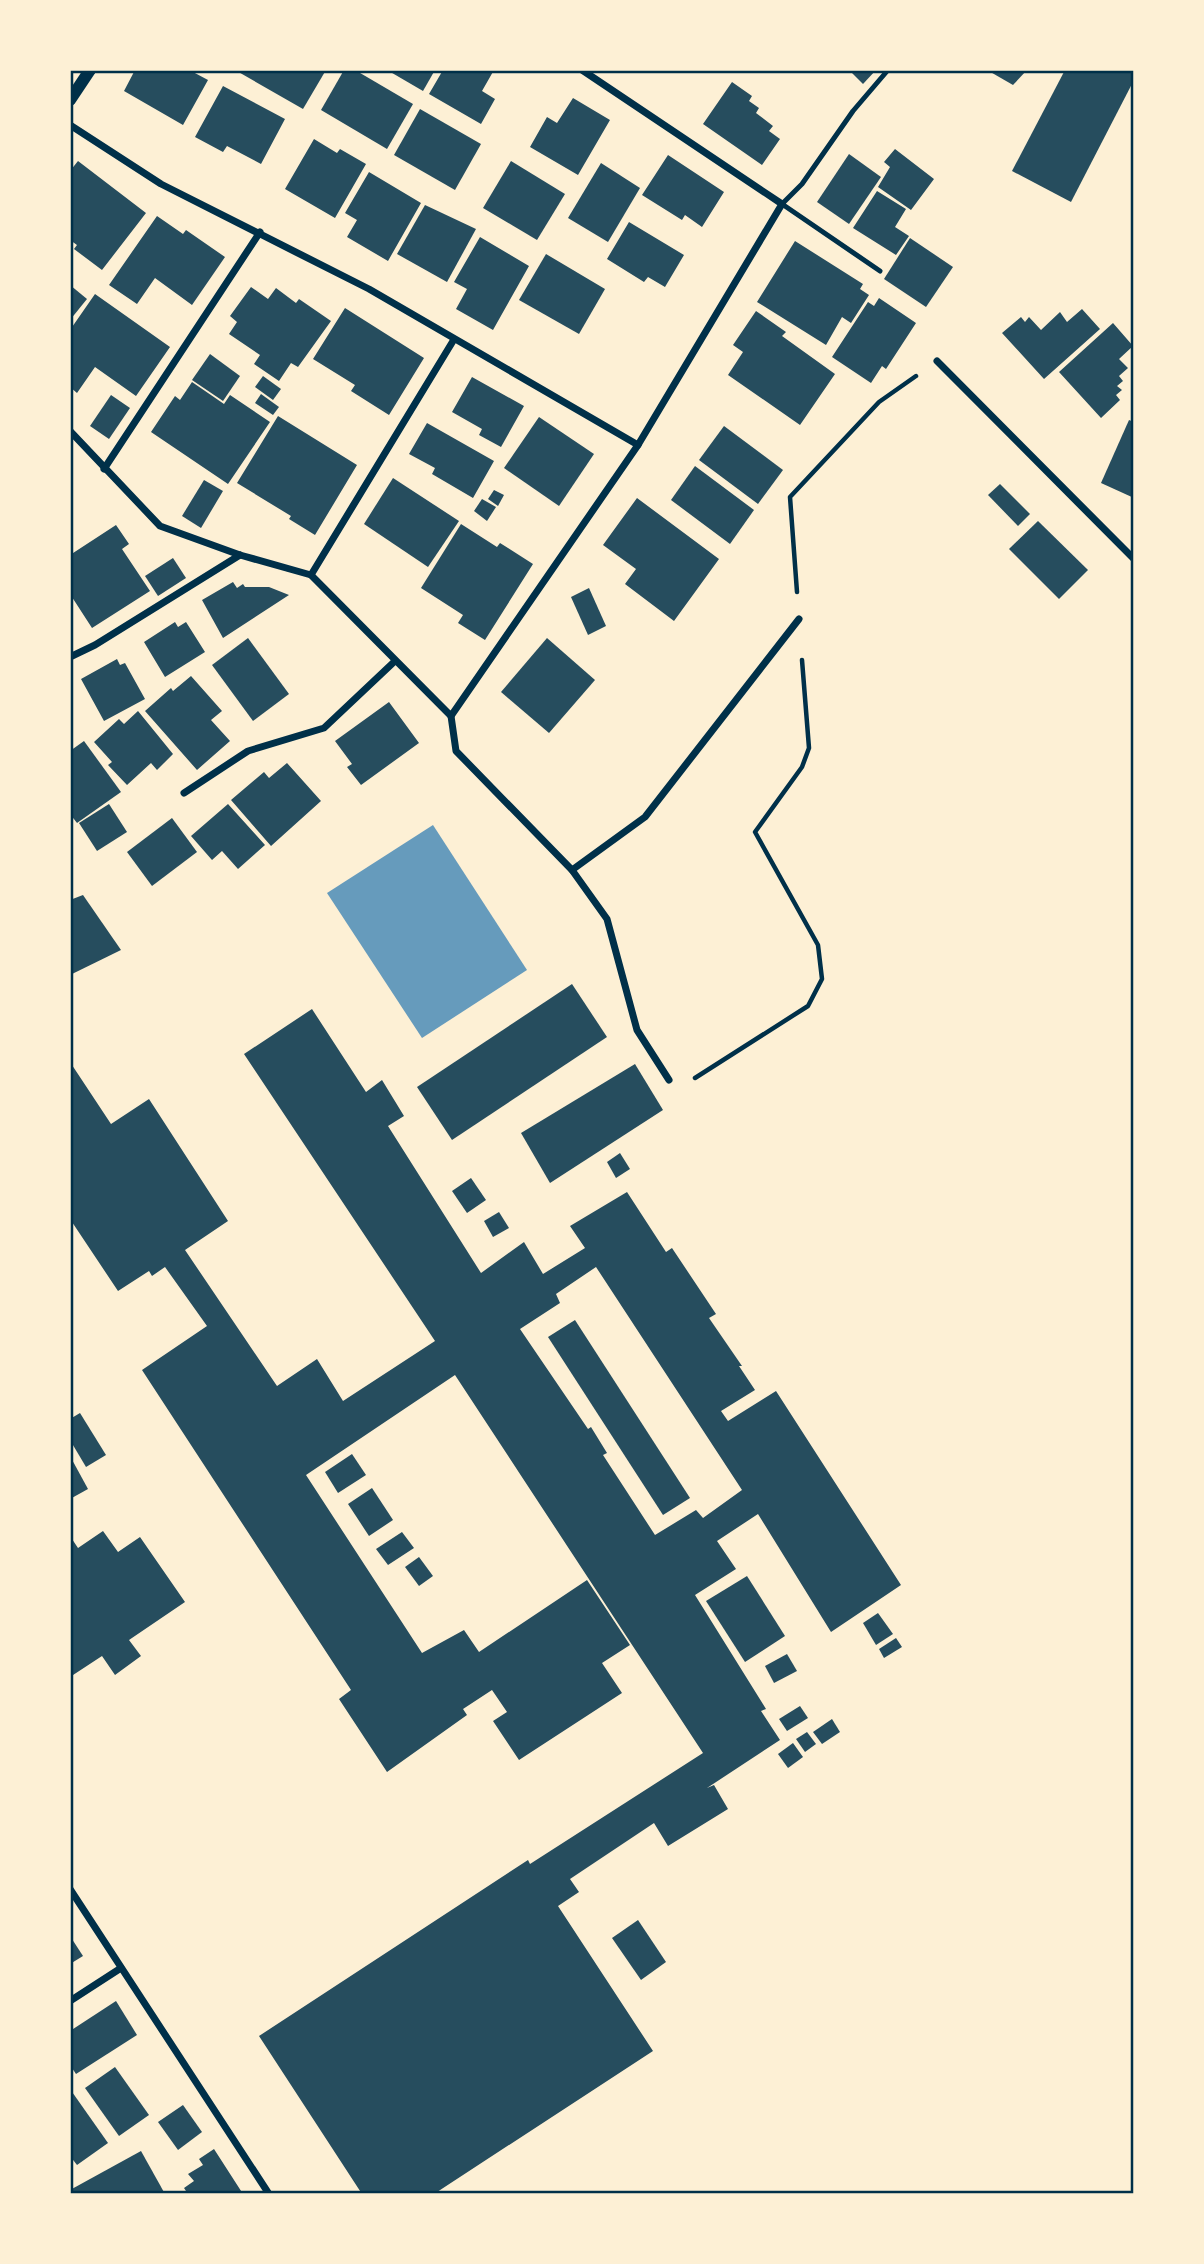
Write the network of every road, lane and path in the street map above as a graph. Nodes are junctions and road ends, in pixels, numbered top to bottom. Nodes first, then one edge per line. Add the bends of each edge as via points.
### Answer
1 (90, 70) edge
2 (582, 70) edge
3 (888, 70) edge
4 (70, 100) edge
5 (70, 125) edge
6 (782, 204) junction
7 (260, 232) junction
8 (880, 271) dead end
9 (453, 341) junction
10 (937, 361) dead end
11 (70, 431) edge
12 (638, 446) junction
13 (104, 469) junction
14 (240, 555) junction
15 (1134, 559) edge
16 (312, 575) junction
17 (799, 619) dead end
18 (70, 657) edge
19 (395, 661) junction
20 (451, 716) junction
21 (184, 793) dead end
22 (572, 870) junction
23 (818, 945) dead end
24 (669, 1080) joint
25 (70, 1889) edge
26 (121, 1968) junction
27 (70, 2001) edge
28 (269, 2194) edge

1 - 4 street
2 - 6 street
3 - 6 lane
5 - 7 street via 161,184
6 - 8 lane
6 - 12 street
7 - 9 street via 369,289
7 - 13 street
9 - 12 street
9 - 16 street
10 - 15 street
11 - 13 street
12 - 20 street
13 - 14 street via 160,526
14 - 16 street
14 - 18 street
16 - 19 street
17 - 22 street via 645,817
19 - 20 street
19 - 21 street via 324,728 248,751
20 - 22 street via 456,751
22 - 24 street via 607,919 637,1030
23 - 24 path via 822,979 808,1006 694,1078
25 - 26 street
26 - 27 street
26 - 28 street

